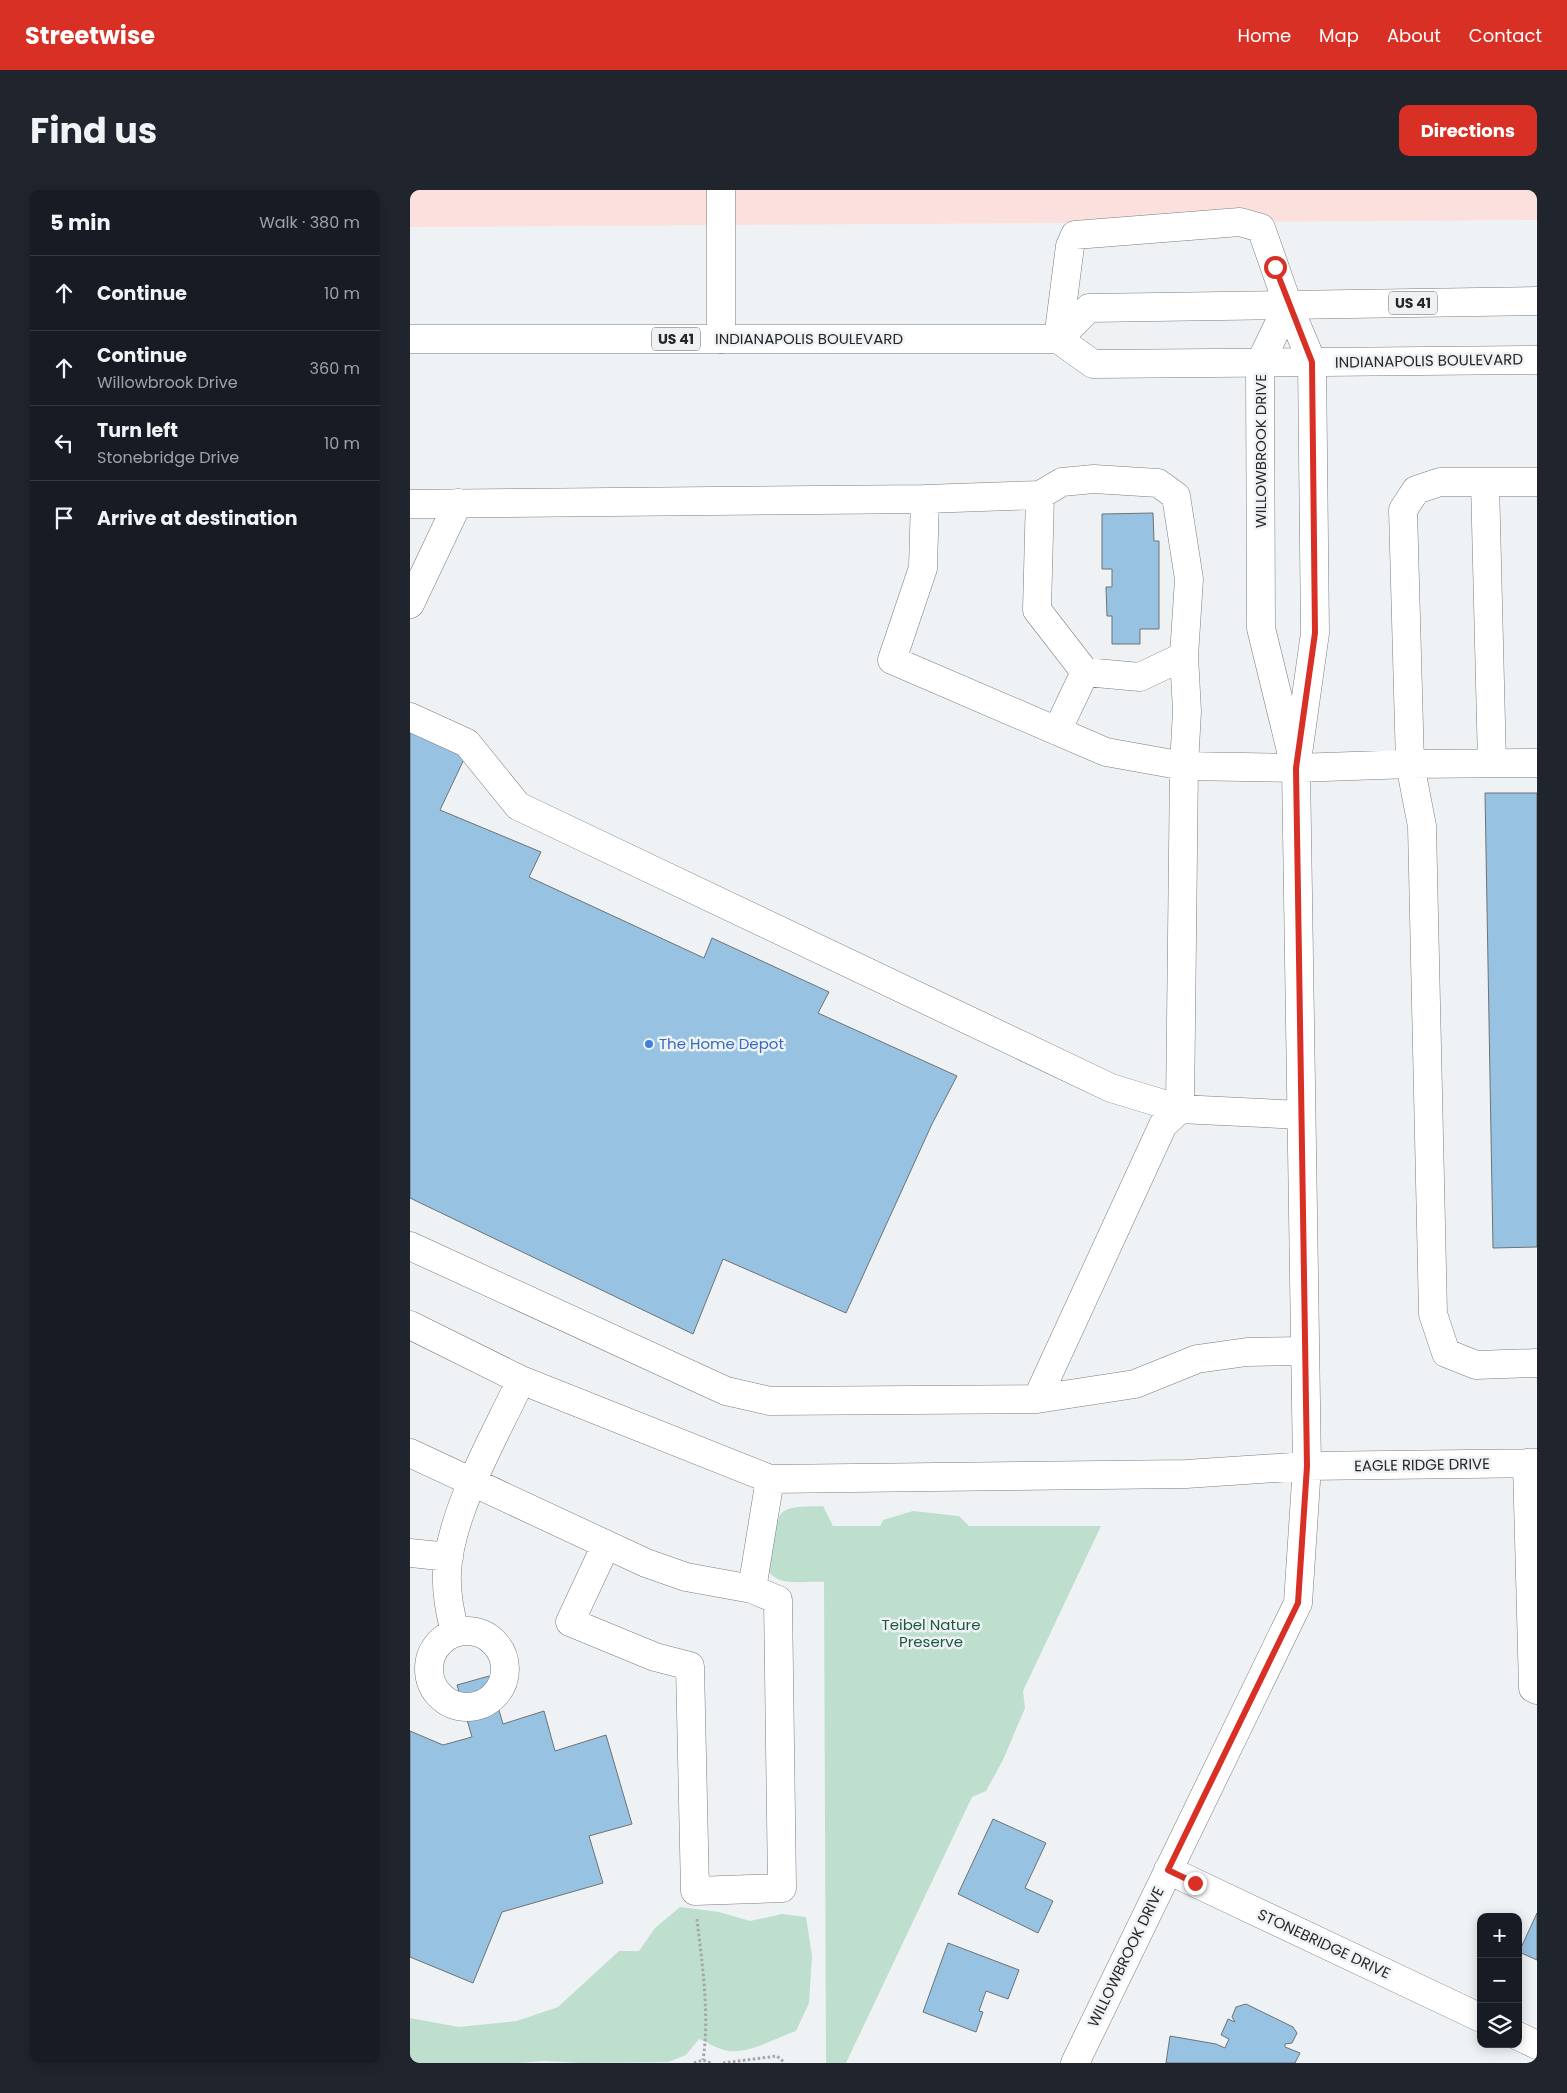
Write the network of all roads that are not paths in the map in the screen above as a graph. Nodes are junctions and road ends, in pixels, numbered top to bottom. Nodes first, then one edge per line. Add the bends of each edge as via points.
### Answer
1 (721, 190) edge
2 (1537, 301) edge
3 (1288, 305) junction
4 (410, 339) edge
5 (721, 339) junction
6 (1058, 339) junction
7 (1537, 360) edge
8 (1312, 362) junction
9 (1260, 363) junction
10 (1485, 482) junction
11 (1537, 482) edge
12 (1040, 495) junction
13 (925, 498) junction
14 (458, 503) junction
15 (410, 504) edge
16 (410, 604) edge
17 (1184, 656) junction
18 (1085, 672) junction
19 (410, 717) edge
20 (1057, 731) junction
21 (1492, 763) junction
22 (1537, 763) edge
23 (1410, 764) junction
24 (1184, 766) junction
25 (1296, 768) junction
26 (1180, 1109) junction
27 (1301, 1116) junction
28 (410, 1246) edge
29 (410, 1325) edge
30 (1305, 1351) junction
31 (1537, 1363) edge
32 (521, 1380) junction
33 (1037, 1399) junction
34 (410, 1453) edge
35 (1532, 1463) edge
36 (1307, 1466) junction
37 (770, 1479) junction
38 (473, 1483) junction
39 (606, 1545) junction
40 (410, 1553) edge
41 (450, 1557) junction
42 (1534, 1573) edge
43 (752, 1589) junction
44 (456, 1632) dead end
45 (1537, 1690) edge
46 (1168, 1870) junction
47 (1477, 2016) edge
48 (1522, 2038) edge
49 (1537, 2045) edge
50 (1075, 2063) edge

1 - 5 main road
2 - 3 main road, US 41
3 - 6 main road, US 41 via 1089,308
3 - 6 main road via 1261,228 1240,222 1075,235 1070,246
3 - 8 main road, WILLOWBROOK DRIVE
3 - 9 main road, WILLOWBROOK DRIVE
4 - 5 main road, INDIANAPOLIS BOULEVARD / US 41
5 - 6 main road, INDIANAPOLIS BOULEVARD / US 41
6 - 9 main road, INDIANAPOLIS BOULEVARD via 1093,364
7 - 8 main road, INDIANAPOLIS BOULEVARD
8 - 9 main road, INDIANAPOLIS BOULEVARD
8 - 25 main road, WILLOWBROOK DRIVE via 1315,633
9 - 25 main road, WILLOWBROOK DRIVE via 1261,628
10 - 11 main road
10 - 21 main road
10 - 23 main road via 1440,482 1416,490 1403,510
12 - 13 main road
12 - 17 main road via 1062,482 1094,479 1158,483 1176,496 1189,579
12 - 18 main road via 1037,610
13 - 14 main road
13 - 20 main road via 923,568 892,660
14 - 15 main road
14 - 16 main road
17 - 18 main road via 1140,677
17 - 24 main road via 1187,711
18 - 20 main road
19 - 26 main road via 467,743 518,806 1111,1088
20 - 24 main road via 1106,752
21 - 22 main road
21 - 23 main road
23 - 25 main road
23 - 31 main road via 1422,826 1433,1314 1446,1353 1476,1365
24 - 25 main road
24 - 26 main road
25 - 27 main road, WILLOWBROOK DRIVE
26 - 27 main road
26 - 33 main road via 1163,1125
27 - 30 main road, WILLOWBROOK DRIVE
28 - 33 main road via 726,1390 770,1401
29 - 32 main road
30 - 33 main road via 1247,1352 1197,1359 1135,1384
30 - 36 main road, WILLOWBROOK DRIVE
32 - 37 main road
32 - 38 main road
34 - 38 main road
35 - 36 main road, EAGLE RIDGE DRIVE
35 - 42 main road
36 - 37 main road, EAGLE RIDGE DRIVE via 1186,1474
36 - 46 main road, WILLOWBROOK DRIVE via 1298,1603
37 - 43 main road
38 - 39 main road
38 - 41 main road
39 - 43 main road via 686,1576
39 - 43 main road via 570,1622 655,1657 690,1666 695,1891 782,1888 778,1600
40 - 41 main road
41 - 44 main road via 448,1592
42 - 45 main road via 1533,1688
46 - 47 main road, STONEBRIDGE DRIVE
46 - 50 main road, WILLOWBROOK DRIVE
48 - 49 main road

